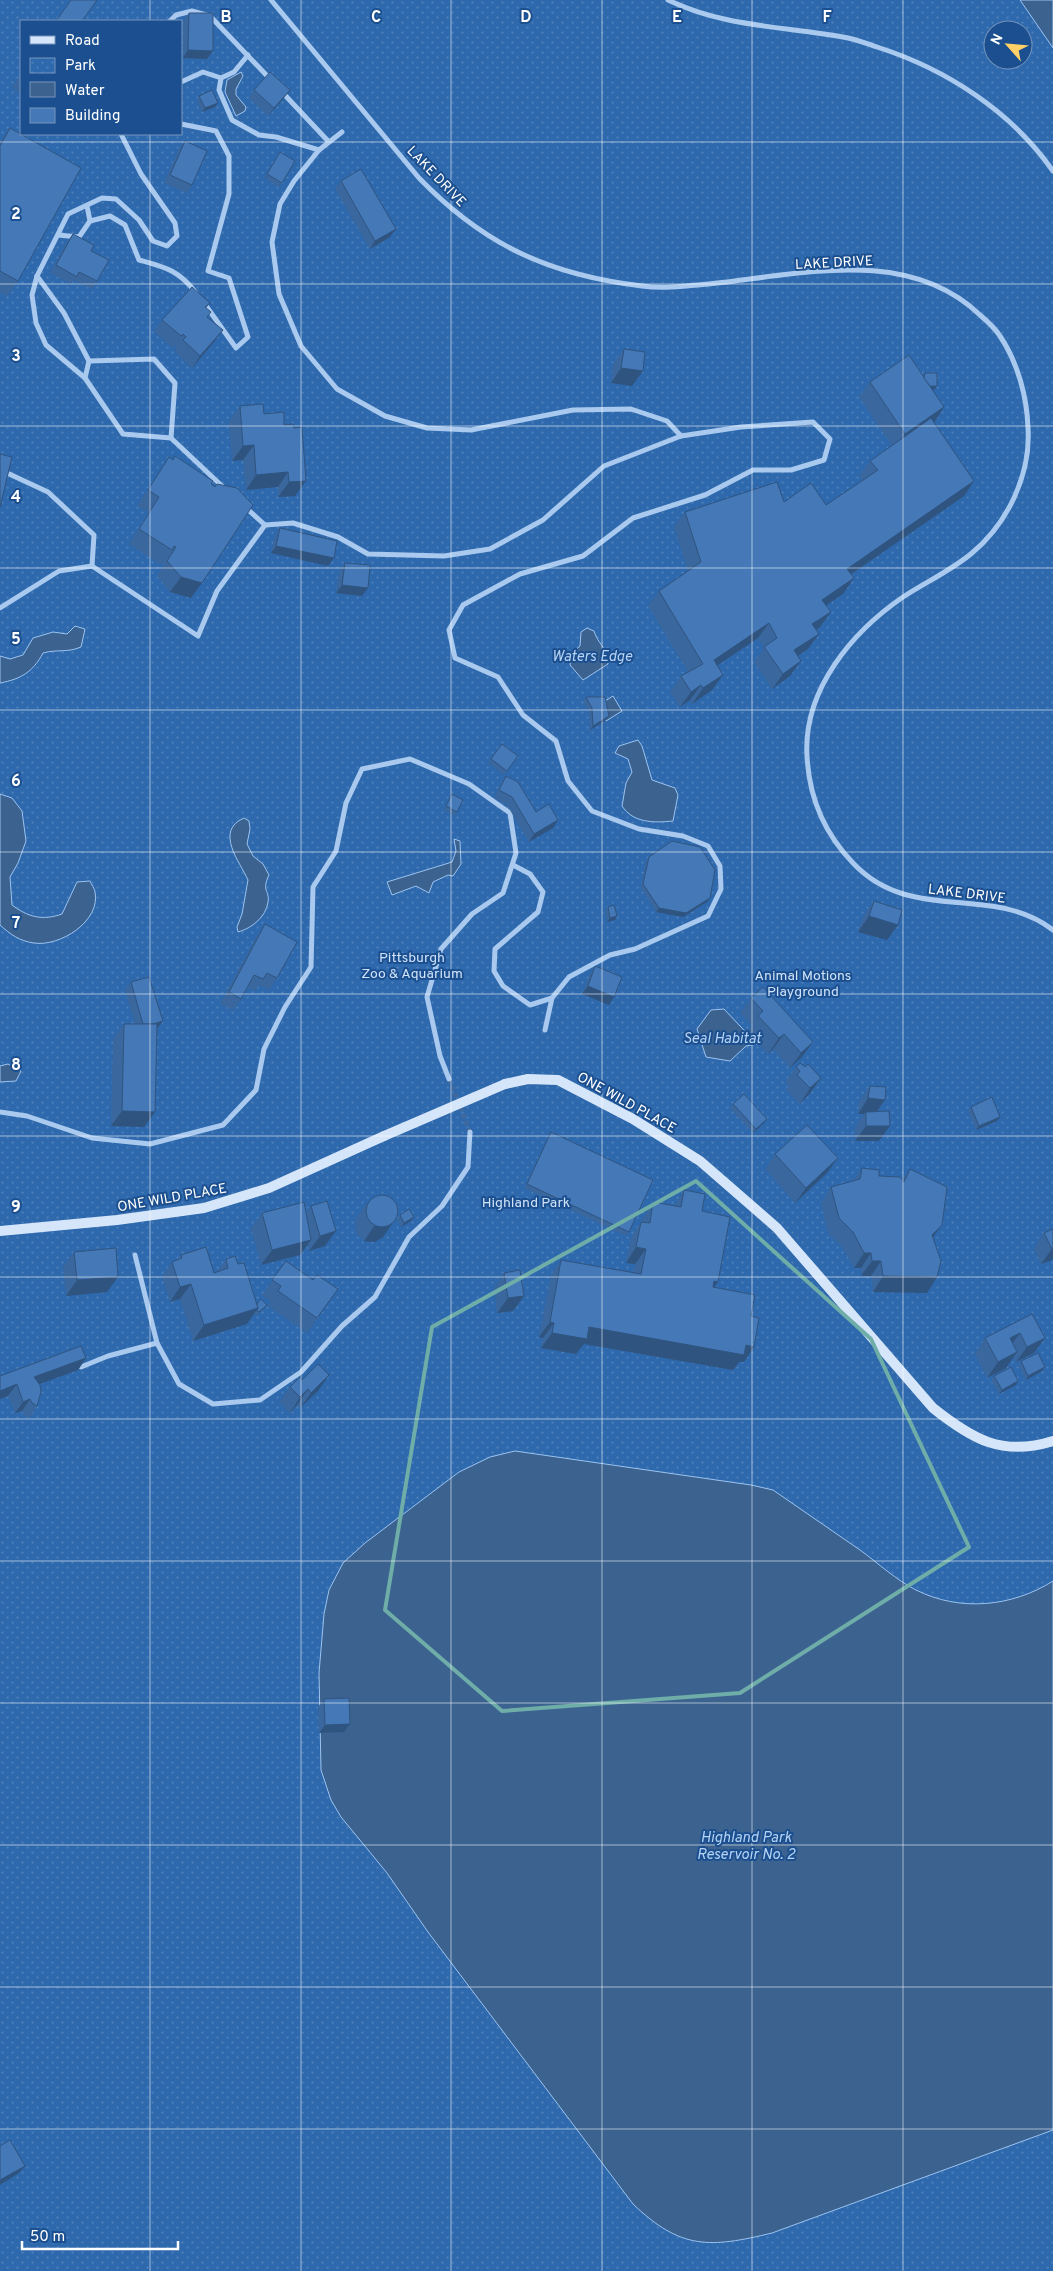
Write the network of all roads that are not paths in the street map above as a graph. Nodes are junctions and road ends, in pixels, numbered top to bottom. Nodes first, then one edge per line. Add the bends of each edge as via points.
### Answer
1 (272, 0) edge
2 (668, 0) edge
3 (171, 20) edge
4 (248, 55) junction
5 (222, 78) junction
6 (182, 82) edge
7 (274, 83) edge
8 (280, 90) edge
9 (182, 124) edge
10 (342, 132) dead end
11 (122, 135) edge
12 (328, 141) junction
13 (318, 150) junction
14 (1053, 171) edge
15 (87, 206) junction
16 (90, 221) junction
17 (58, 235) junction
18 (37, 276) junction
19 (89, 361) junction
20 (85, 378) junction
21 (681, 436) junction
22 (171, 438) junction
23 (6, 473) edge
24 (229, 492) edge
25 (243, 505) edge
26 (265, 525) junction
27 (92, 566) junction
28 (0, 608) edge
29 (513, 864) junction
30 (1053, 930) edge
31 (552, 998) junction
32 (545, 1030) dead end
33 (449, 1079) tunnel mouth
34 (0, 1112) edge
35 (470, 1132) tunnel mouth
36 (0, 1231) edge
37 (135, 1255) dead end
38 (157, 1343) junction
39 (75, 1363) edge
40 (1053, 1441) edge

1 - 30 street, LAKE DRIVE via 419,178 463,218 524,256 570,273 643,286 700,284 820,272 883,271 917,277 945,288 967,302 1000,336 1014,365 1027,406 1029,438 1025,472 1018,489 1001,520 975,550 875,619 832,668 812,713 806,746 808,775 815,805 828,830 854,864 874,880 918,899 996,906 1022,913
2 - 14 street via 696,12 740,24 850,38 905,56 961,84 1004,117
3 - 4 street via 176,14 192,11 210,16
4 - 5 street via 234,72
4 - 7 street
5 - 6 street via 203,72
5 - 13 street via 219,90 232,120 259,135
8 - 12 street
9 - 16 street via 216,132 229,156 229,194 208,270 229,278 248,337 236,348 190,285 170,268 138,260 125,225 110,216
10 - 12 street
11 - 15 street via 141,174 175,223 177,236 167,246 153,241 139,220 116,199 102,198
12 - 13 street
13 - 21 street via 280,204 272,242 279,294 301,346 337,389 385,416 427,428 471,430 573,410 631,409 667,421
15 - 16 street
15 - 17 street via 68,214
16 - 17 street via 79,237
17 - 18 street
18 - 19 street via 64,313
18 - 20 street via 32,295 36,323 46,346
19 - 20 street
19 - 22 street via 154,359 176,383
20 - 22 street via 123,434
21 - 26 street via 604,466 543,520 490,549 444,556 368,554 338,537 293,523
21 - 31 street via 741,427 813,422 830,439 824,460 791,470 753,470 705,495 633,518 583,556 520,574 463,605 448,630 455,658 498,678 523,715 556,741 568,780 592,811 639,829 683,836 708,846 720,866 721,889 708,916 635,950 610,955 569,977
22 - 24 street
23 - 27 street via 48,492 94,535
25 - 26 street
26 - 27 street via 217,591 198,636
27 - 28 street via 59,571
29 - 31 street via 530,874 543,892 538,912 495,949 494,972 504,986 530,1005
29 - 33 street via 502,893 472,914 441,949 427,997 440,1056
29 - 34 street via 516,853 510,813 469,784 410,759 362,769 346,803 336,851 313,887 311,967 285,1007 264,1049 256,1090 223,1125 150,1144 92,1138 27,1116
31 - 32 street
35 - 38 street via 468,1167 442,1206 408,1237 375,1297 342,1326 301,1372 260,1400 213,1404 179,1384
36 - 40 main road, ONE WILD PLACE, bridge via 204,1208 269,1188 505,1084 528,1079 558,1080 680,1147 726,1182 777,1228 933,1408 961,1431 1005,1447 1020,1448
37 - 38 street
38 - 39 street via 81,1367

